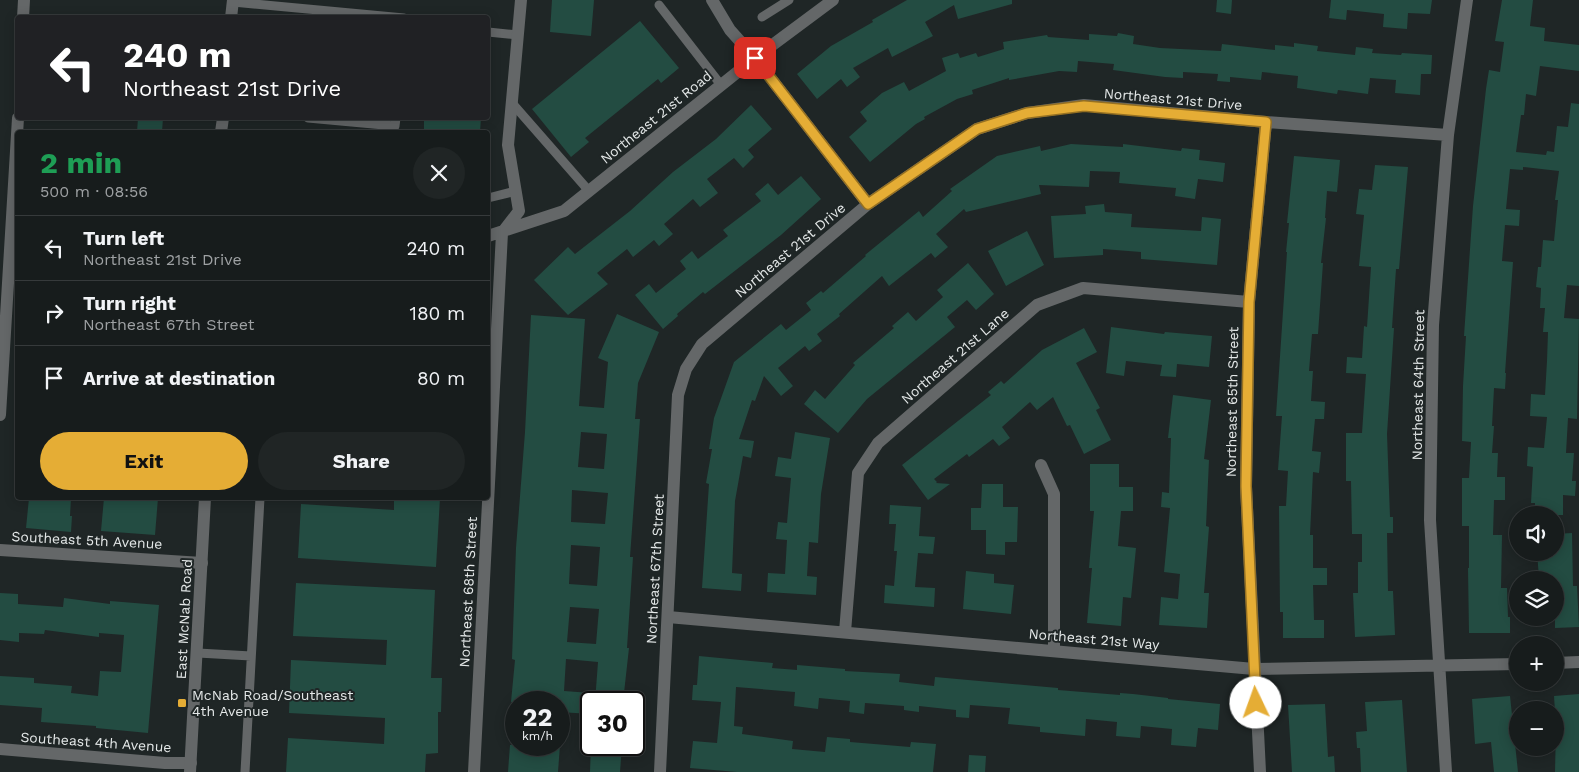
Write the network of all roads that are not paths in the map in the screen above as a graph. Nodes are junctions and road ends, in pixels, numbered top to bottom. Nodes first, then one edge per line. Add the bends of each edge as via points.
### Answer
1 (24, 0) edge
2 (520, 0) edge
3 (712, 0) edge
4 (788, 0) edge
5 (832, 0) edge
6 (1467, 0) edge
7 (233, 1) edge
8 (659, 5) dead end
9 (23, 15) edge
10 (231, 15) edge
11 (374, 15) edge
12 (762, 17) dead end
13 (490, 32) edge
14 (518, 35) junction
15 (755, 58) junction
16 (720, 85) junction
17 (512, 103) junction
18 (330, 120) edge
19 (396, 120) edge
20 (1266, 122) junction
21 (1448, 135) junction
22 (15, 168) edge
23 (516, 191) junction
24 (589, 191) junction
25 (490, 198) edge
26 (868, 204) junction
27 (502, 233) junction
28 (490, 236) edge
29 (1249, 302) junction
30 (686, 369) joint
31 (0, 416) edge
32 (490, 464) edge
33 (1041, 465) dead end
34 (205, 500) edge
35 (260, 500) edge
36 (488, 500) edge
37 (0, 550) edge
38 (202, 562) junction
39 (668, 617) junction
40 (845, 632) junction
41 (1054, 651) junction
42 (198, 653) junction
43 (251, 656) junction
44 (1579, 662) edge
45 (1564, 663) edge
46 (1509, 664) edge
47 (1440, 666) junction
48 (1254, 669) junction
49 (0, 749) edge
50 (190, 768) edge
51 (245, 772) edge
52 (474, 772) edge
53 (660, 772) edge
54 (1260, 772) edge
55 (1446, 772) edge

1 - 9 street
2 - 14 street
3 - 15 street via 730,30
4 - 12 lane
5 - 15 street, Northeast 21st Road
6 - 21 street, Northeast 64th Street
7 - 10 street
7 - 11 lane
8 - 16 lane
13 - 14 lane
14 - 17 street
15 - 16 street, Northeast 21st Road
15 - 26 street
16 - 24 street, Northeast 21st Road
17 - 23 street via 508,145
17 - 24 lane
18 - 19 lane via 395,126
20 - 21 street, Northeast 21st Drive
20 - 26 street, Northeast 21st Drive via 1084,106 1027,113 977,129
20 - 29 street, Northeast 65th Street
21 - 47 street, Northeast 64th Street via 1433,325 1430,520
22 - 31 street
23 - 25 lane
23 - 27 street via 519,211
24 - 27 street, Northeast 21st Road via 564,211
26 - 30 street, Northeast 21st Drive via 702,344
27 - 28 street, Northeast 21st Road
27 - 32 street, Northeast 68th Street
29 - 40 street, Northeast 21st Lane via 1083,288 1037,305 878,443 858,474
29 - 48 street, Northeast 65th Street via 1246,486
30 - 39 street, Northeast 67th Street via 678,395
33 - 41 street via 1054,494
34 - 38 street, East McNab Road
35 - 43 lane
36 - 52 street, Northeast 68th Street
37 - 38 street, Southeast 5th Avenue
38 - 42 street, East McNab Road
39 - 40 street, Northeast 21st Way
39 - 53 street, Northeast 67th Street
40 - 41 street, Northeast 21st Way
41 - 48 street, Northeast 21st Way
42 - 43 lane
42 - 50 street, East McNab Road
43 - 51 lane
44 - 45 street
46 - 47 street, Northeast 21st Way
47 - 48 street, Northeast 21st Way
47 - 55 street, Northeast 64th Street
48 - 54 street, Northeast 65th Street
49 - 50 street, Southeast 4th Avenue via 165,762

